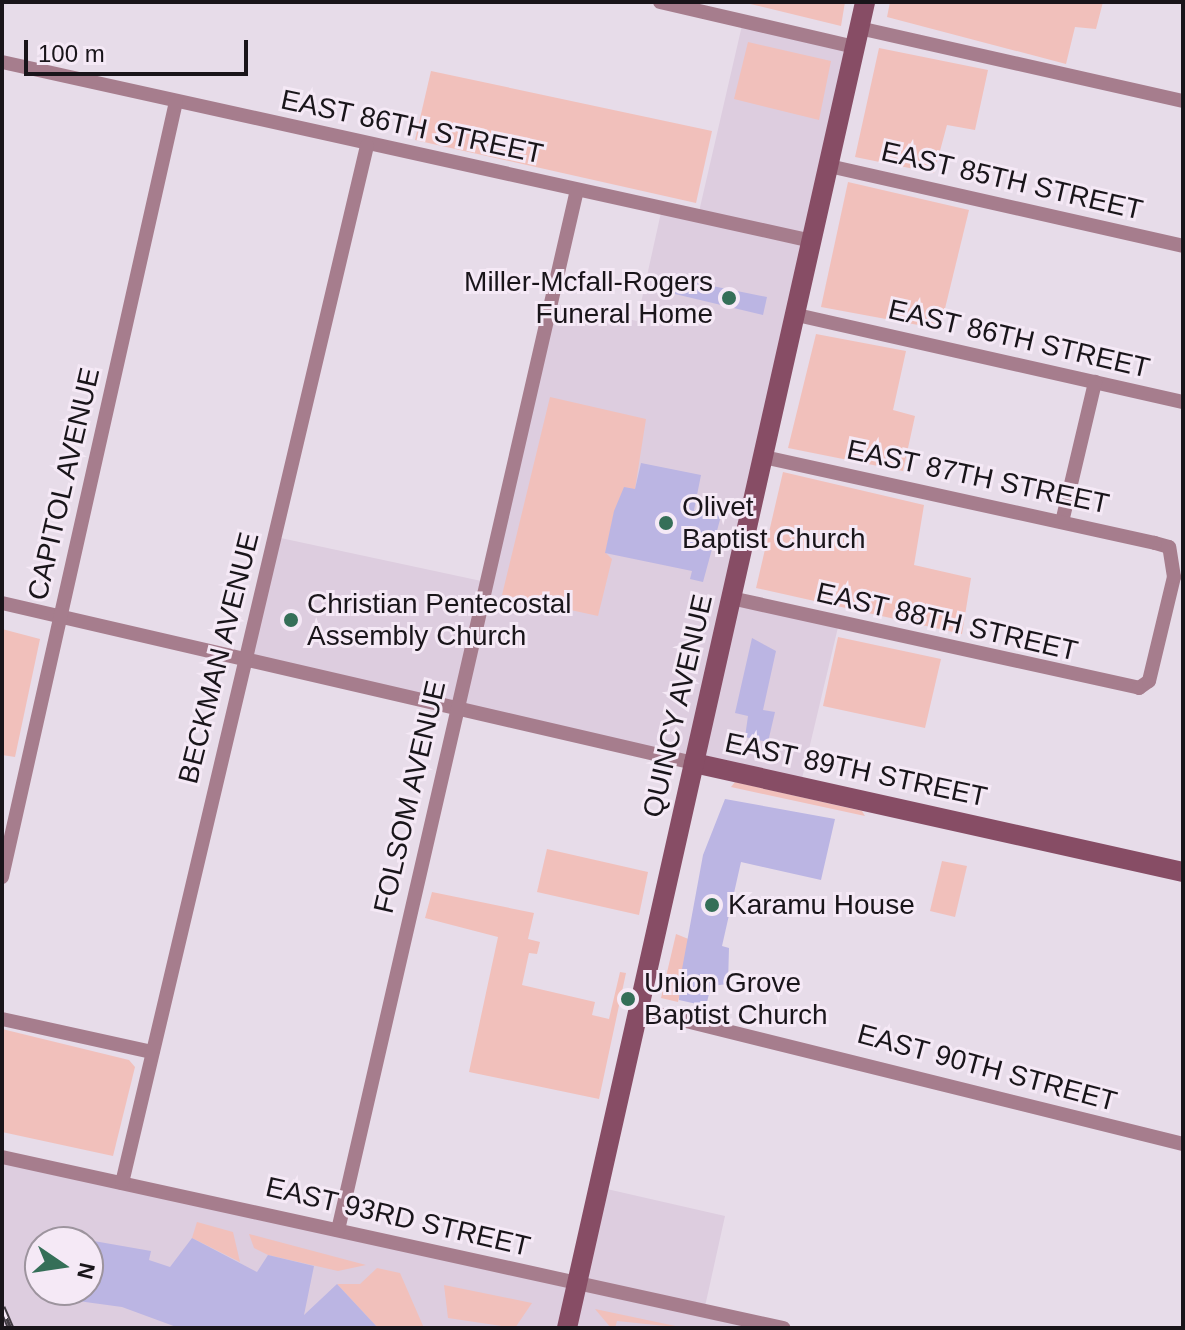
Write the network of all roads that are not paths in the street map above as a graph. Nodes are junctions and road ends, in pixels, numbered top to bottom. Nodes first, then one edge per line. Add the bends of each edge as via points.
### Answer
1 (660, 2) edge
2 (865, 2) edge
3 (857, 37) junction
4 (2, 62) edge
5 (1183, 101) edge
6 (176, 102) junction
7 (367, 146) junction
8 (829, 166) junction
9 (577, 190) junction
10 (812, 241) junction
11 (1183, 246) edge
12 (797, 315) junction
13 (1095, 382) junction
14 (1183, 402) edge
15 (764, 457) junction
16 (1062, 522) junction
17 (731, 598) junction
18 (2, 603) edge
19 (1168, 604) junction
20 (1183, 608) edge
21 (61, 617) junction
22 (245, 658) junction
23 (457, 707) junction
24 (694, 763) junction
25 (1183, 872) edge
26 (2, 877) edge
27 (638, 1009) junction
28 (2, 1019) edge
29 (152, 1052) junction
30 (1183, 1144) edge
31 (2, 1157) edge
32 (122, 1183) junction
33 (338, 1230) junction
34 (576, 1284) junction
35 (567, 1328) edge
36 (783, 1328) edge

1 - 3 street
2 - 3 street, QUINCY AVENUE
3 - 5 street
3 - 8 street, QUINCY AVENUE
4 - 6 street, EAST 86TH STREET
6 - 7 street, EAST 86TH STREET
6 - 21 street, CAPITOL AVENUE
7 - 9 street, EAST 86TH STREET
7 - 22 street, BECKMAN AVENUE
8 - 10 street, QUINCY AVENUE
8 - 11 street, EAST 85TH STREET
9 - 10 street, EAST 86TH STREET
9 - 23 street, FOLSOM AVENUE
10 - 12 street, QUINCY AVENUE
12 - 13 street, EAST 86TH STREET
12 - 15 street, QUINCY AVENUE
13 - 14 street, EAST 86TH STREET
13 - 16 street
15 - 16 street, EAST 87TH STREET
15 - 17 street, QUINCY AVENUE
16 - 19 street, EAST 87TH STREET via 1169,547 1175,558
17 - 19 street, EAST 88TH STREET via 1121,689 1149,681
17 - 24 street, QUINCY AVENUE
18 - 21 street, EAST 89TH STREET
19 - 20 street
21 - 22 street, EAST 89TH STREET
21 - 26 street, CAPITOL AVENUE
22 - 23 street, EAST 89TH STREET
22 - 29 street, BECKMAN AVENUE
23 - 24 street, EAST 89TH STREET
23 - 33 street, FOLSOM AVENUE
24 - 25 street, EAST 89TH STREET
24 - 27 street, QUINCY AVENUE
27 - 30 street, EAST 90TH STREET
27 - 34 street, QUINCY AVENUE
28 - 29 street
29 - 32 street, BECKMAN AVENUE
31 - 32 street, EAST 93RD STREET
32 - 33 street, EAST 93RD STREET
33 - 34 street, EAST 93RD STREET
34 - 35 street, QUINCY AVENUE
34 - 36 street, EAST 93RD STREET

